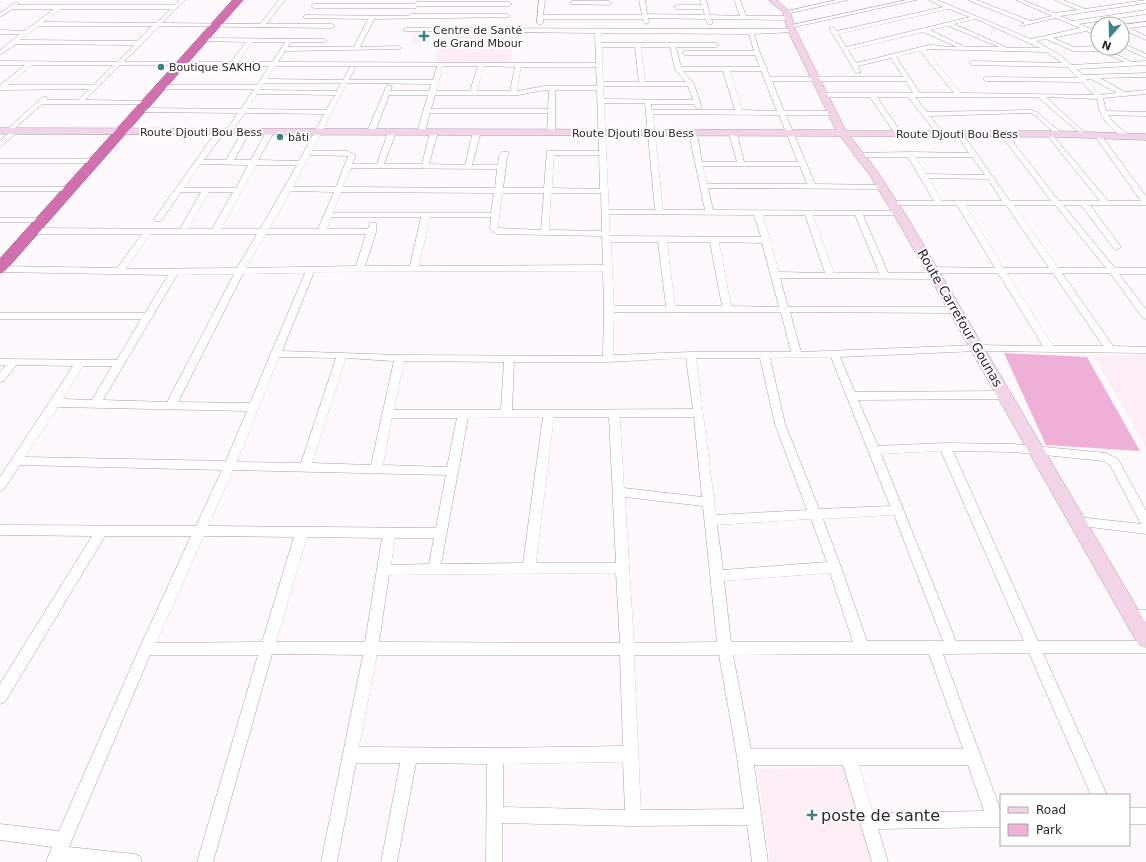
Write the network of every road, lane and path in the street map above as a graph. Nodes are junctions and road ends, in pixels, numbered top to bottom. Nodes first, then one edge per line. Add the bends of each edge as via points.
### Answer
1 (22, 0) edge
2 (69, 0) edge
3 (115, 0) edge
4 (158, 0) edge
5 (182, 0) edge
6 (238, 0) edge
7 (282, 0) edge
8 (317, 0) edge
9 (348, 0) edge
10 (542, 0) edge
11 (642, 0) edge
12 (675, 0) edge
13 (703, 0) edge
14 (737, 0) edge
15 (775, 0) edge
16 (844, 0) edge
17 (887, 0) edge
18 (913, 0) edge
19 (932, 0) edge
20 (972, 0) edge
21 (1019, 0) edge
22 (1058, 0) edge
23 (1078, 0) edge
24 (1124, 0) edge
25 (1146, 1) edge
26 (454, 2) edge
27 (486, 2) edge
28 (510, 2) edge
29 (573, 2) edge
30 (608, 2) edge
31 (1064, 2) junction
32 (1098, 2) dead end
33 (381, 3) edge
34 (417, 3) edge
35 (1133, 3) junction
36 (896, 4) junction
37 (314, 6) junction
38 (345, 6) junction
39 (1110, 6) junction
40 (11, 7) junction
41 (60, 7) junction
42 (106, 7) junction
43 (150, 7) junction
44 (175, 7) junction
45 (677, 7) junction
46 (705, 7) junction
47 (948, 7) junction
48 (1035, 7) junction
49 (1146, 8) edge
50 (1084, 10) junction
51 (1146, 12) edge
52 (1, 14) edge
53 (918, 14) junction
54 (1129, 14) junction
55 (507, 16) junction
56 (678, 16) junction
57 (1056, 16) junction
58 (1098, 16) edge
59 (1116, 16) edge
60 (306, 17) junction
61 (337, 17) junction
62 (372, 17) junction
63 (411, 17) junction
64 (540, 17) junction
65 (573, 17) junction
66 (610, 17) junction
67 (645, 17) junction
68 (708, 17) junction
69 (744, 18) junction
70 (974, 18) junction
71 (826, 19) junction
72 (1090, 20) edge
73 (789, 22) junction
74 (1030, 23) junction
75 (1073, 23) junction
76 (1146, 23) edge
77 (38, 24) junction
78 (159, 24) junction
79 (948, 24) junction
80 (216, 25) junction
81 (262, 26) junction
82 (301, 26) junction
83 (1130, 26) edge
84 (1003, 29) junction
85 (1086, 29) junction
86 (504, 30) junction
87 (539, 30) junction
88 (924, 30) junction
89 (1090, 30) edge
90 (598, 31) junction
91 (647, 31) junction
92 (713, 31) junction
93 (1130, 31) edge
94 (0, 32) edge
95 (751, 32) junction
96 (27, 33) junction
97 (328, 33) junction
98 (836, 33) junction
99 (1046, 37) junction
100 (1146, 38) edge
101 (202, 40) junction
102 (252, 40) junction
103 (289, 41) junction
104 (1030, 41) junction
105 (14, 42) junction
106 (950, 42) junction
107 (140, 43) junction
108 (599, 45) junction
109 (638, 45) junction
110 (673, 45) junction
111 (716, 45) junction
112 (284, 48) junction
113 (320, 48) junction
114 (356, 48) junction
115 (924, 48) junction
116 (1090, 48) edge
117 (844, 49) junction
118 (1130, 49) edge
119 (1009, 50) junction
120 (1048, 50) junction
121 (0, 53) edge
122 (675, 53) junction
123 (718, 53) junction
124 (757, 53) junction
125 (396, 54) junction
126 (893, 56) junction
127 (1116, 56) edge
128 (1146, 56) edge
129 (1146, 62) edge
130 (0, 63) edge
131 (31, 63) junction
132 (119, 63) junction
133 (1131, 63) junction
134 (181, 64) junction
135 (233, 64) junction
136 (274, 64) junction
137 (440, 65) junction
138 (481, 65) junction
139 (518, 65) junction
140 (600, 65) junction
141 (854, 65) junction
142 (974, 65) junction
143 (1110, 65) junction
144 (1069, 66) junction
145 (352, 68) dead end
146 (678, 69) junction
147 (726, 69) junction
148 (764, 69) junction
149 (1146, 75) edge
150 (1092, 76) junction
151 (1130, 76) junction
152 (1082, 78) junction
153 (768, 79) junction
154 (814, 79) junction
155 (862, 79) junction
156 (908, 79) junction
157 (345, 82) junction
158 (391, 82) junction
159 (434, 82) junction
160 (642, 84) junction
161 (691, 84) junction
162 (600, 86) junction
163 (1, 87) edge
164 (57, 87) junction
165 (95, 87) junction
166 (161, 87) junction
167 (259, 87) junction
168 (552, 88) junction
169 (1146, 92) edge
170 (339, 93) junction
171 (387, 93) junction
172 (432, 93) junction
173 (473, 93) junction
174 (513, 93) junction
175 (1123, 94) junction
176 (823, 95) junction
177 (872, 95) junction
178 (914, 95) junction
179 (959, 95) junction
180 (1039, 96) junction
181 (1098, 97) junction
182 (601, 101) junction
183 (40, 102) junction
184 (79, 102) junction
185 (648, 102) junction
186 (697, 102) junction
187 (143, 106) junction
188 (243, 110) junction
189 (427, 111) junction
190 (551, 111) junction
191 (329, 112) junction
192 (649, 112) junction
193 (701, 112) junction
194 (739, 112) junction
195 (781, 112) junction
196 (832, 113) junction
197 (1104, 113) junction
198 (925, 114) junction
199 (1146, 114) edge
200 (8, 131) edge
201 (121, 132) junction
202 (229, 132) junction
203 (246, 132) junction
204 (270, 132) junction
205 (318, 132) junction
206 (371, 132) junction
207 (392, 132) junction
208 (421, 132) junction
209 (434, 132) junction
210 (477, 132) junction
211 (551, 133) junction
212 (602, 133) junction
213 (650, 133) junction
214 (693, 134) junction
215 (733, 134) junction
216 (790, 134) junction
217 (842, 134) junction
218 (898, 134) junction
219 (940, 134) junction
220 (960, 134) junction
221 (1004, 134) junction
222 (1049, 134) junction
223 (1059, 134) junction
224 (1084, 135) junction
225 (1098, 135) junction
226 (1127, 136) junction
227 (217, 137) dead end
228 (1146, 137) edge
229 (0, 145) edge
230 (308, 153) junction
231 (603, 153) junction
232 (505, 154) dead end
233 (910, 154) junction
234 (858, 155) junction
235 (974, 155) junction
236 (0, 161) edge
237 (94, 161) junction
238 (198, 162) junction
239 (229, 162) junction
240 (253, 162) junction
241 (303, 163) junction
242 (699, 164) junction
243 (741, 164) junction
244 (803, 164) junction
245 (348, 166) junction
246 (380, 166) junction
247 (425, 167) junction
248 (468, 167) junction
249 (502, 167) junction
250 (924, 176) junction
251 (989, 177) junction
252 (703, 186) junction
253 (812, 187) junction
254 (883, 188) junction
255 (0, 189) edge
256 (70, 189) junction
257 (178, 190) junction
258 (206, 190) junction
259 (237, 190) junction
260 (288, 190) junction
261 (338, 190) junction
262 (498, 191) junction
263 (548, 191) junction
264 (604, 191) junction
265 (1143, 195) edge
266 (939, 202) junction
267 (959, 202) junction
268 (1006, 202) junction
269 (1056, 202) junction
270 (1083, 202) junction
271 (1105, 202) junction
272 (1146, 203) edge
273 (896, 208) junction
274 (605, 212) junction
275 (659, 212) junction
276 (709, 212) junction
277 (758, 213) junction
278 (808, 213) junction
279 (858, 213) junction
280 (328, 215) junction
281 (376, 215) junction
282 (426, 215) junction
283 (495, 215) junction
284 (158, 219) dead end
285 (0, 220) edge
286 (43, 220) junction
287 (33, 230) junction
288 (322, 231) junction
289 (147, 232) junction
290 (182, 232) junction
291 (215, 232) junction
292 (264, 232) junction
293 (372, 232) junction
294 (546, 232) junction
295 (606, 237) junction
296 (662, 240) junction
297 (714, 240) junction
298 (764, 240) junction
299 (1117, 247) dead end
300 (414, 268) junction
301 (607, 268) junction
302 (0, 269) edge
303 (311, 269) junction
304 (360, 269) junction
305 (1056, 270) junction
306 (1112, 270) junction
307 (240, 271) junction
308 (1002, 271) junction
309 (1146, 271) edge
310 (119, 272) junction
311 (174, 272) junction
312 (934, 273) junction
313 (775, 275) junction
314 (830, 275) junction
315 (885, 276) junction
316 (609, 309) junction
317 (671, 309) junction
318 (727, 309) junction
319 (785, 310) junction
320 (954, 310) junction
321 (0, 316) edge
322 (148, 316) junction
323 (1146, 316) edge
324 (976, 348) junction
325 (1050, 349) junction
326 (1110, 349) junction
327 (1146, 350) edge
328 (834, 353) junction
329 (275, 354) junction
330 (797, 354) junction
331 (342, 355) junction
332 (691, 355) junction
333 (764, 355) junction
334 (400, 358) junction
335 (509, 358) junction
336 (608, 359) junction
337 (0, 362) edge
338 (13, 363) junction
339 (80, 363) junction
340 (120, 363) junction
341 (0, 379) edge
342 (1004, 395) junction
343 (851, 396) junction
344 (56, 403) junction
345 (95, 404) junction
346 (171, 405) junction
347 (253, 406) junction
348 (614, 413) junction
349 (699, 413) junction
350 (388, 414) junction
351 (463, 414) junction
352 (506, 414) junction
353 (549, 414) junction
354 (945, 447) junction
355 (1036, 449) junction
356 (874, 450) junction
357 (17, 461) junction
358 (229, 467) junction
359 (305, 467) junction
360 (376, 469) junction
361 (452, 471) junction
362 (0, 486) edge
363 (618, 492) junction
364 (709, 502) junction
365 (898, 510) junction
366 (816, 515) junction
367 (711, 520) junction
368 (1078, 522) junction
369 (1146, 522) edge
370 (1146, 529) edge
371 (0, 530) edge
372 (101, 532) junction
373 (200, 532) junction
374 (302, 532) junction
375 (441, 533) junction
376 (389, 534) junction
377 (835, 567) junction
378 (529, 568) junction
379 (623, 568) junction
380 (434, 569) junction
381 (384, 570) junction
382 (717, 576) junction
383 (1139, 616) edge
384 (1146, 640) edge
385 (1032, 646) junction
386 (371, 647) junction
387 (952, 647) junction
388 (1146, 647) edge
389 (267, 648) junction
390 (862, 648) junction
391 (934, 648) junction
392 (146, 649) junction
393 (627, 649) junction
394 (725, 649) junction
395 (0, 697) edge
396 (630, 754) junction
397 (350, 755) junction
398 (409, 756) junction
399 (495, 756) junction
400 (745, 757) junction
401 (973, 757) junction
402 (849, 758) junction
403 (1098, 794) edge
404 (494, 815) junction
405 (1130, 816) edge
406 (1146, 816) edge
407 (752, 817) junction
408 (633, 818) junction
409 (998, 819) edge
410 (868, 821) junction
411 (0, 832) edge
412 (58, 852) edge
413 (134, 862) edge
414 (205, 862) edge
415 (329, 862) edge
416 (389, 862) edge
417 (494, 862) edge
418 (760, 862) edge
419 (880, 862) edge

1 - 40 street
2 - 41 street
3 - 42 street
4 - 43 street
5 - 44 street
6 - 80 highway
7 - 81 street
8 - 37 street
9 - 38 street
10 - 64 street
11 - 67 street
12 - 45 street
13 - 46 street
14 - 69 street
15 - 73 main road, Route Carrefour Gounas
16 - 73 street
17 - 36 street
18 - 36 street
19 - 47 street
20 - 74 street
21 - 48 street
22 - 31 street
23 - 31 street
24 - 35 street
25 - 35 street
26 - 27 street
26 - 34 street
27 - 28 street
28 - 55 street
29 - 30 street
29 - 65 street
30 - 66 street
31 - 48 street
31 - 50 street
32 - 39 street
33 - 34 street
33 - 38 street
34 - 63 street
35 - 39 street
35 - 49 street
36 - 53 street
36 - 71 street
37 - 38 street
37 - 60 street
39 - 50 street
39 - 54 street
40 - 41 street
40 - 52 street
41 - 42 street
41 - 77 street
42 - 43 street
43 - 44 street
44 - 78 street
45 - 46 street
45 - 56 street
46 - 68 street
47 - 53 street
47 - 70 street
48 - 57 street
50 - 57 street
50 - 58 street
51 - 54 street
53 - 98 street
54 - 59 street
54 - 76 street
55 - 63 street
55 - 86 street
56 - 67 street
56 - 68 street
57 - 74 street
57 - 75 street
60 - 61 street
60 - 82 street
61 - 62 street
61 - 97 street
62 - 63 street
62 - 114 street
63 - 86 street via 404,33
64 - 65 street
64 - 87 street
65 - 66 street
66 - 67 street
67 - 91 street
68 - 69 street
68 - 92 street
69 - 73 street
70 - 79 street
70 - 84 street
71 - 73 street
71 - 98 street
72 - 75 street
73 - 95 street
73 - 154 main road, Route Carrefour Gounas
74 - 84 street
75 - 85 street
76 - 83 street
77 - 78 street
77 - 96 street
78 - 80 street
78 - 107 street
79 - 88 street
79 - 119 street
80 - 81 street
80 - 101 highway
81 - 82 street
82 - 97 street
84 - 104 street
85 - 89 street
85 - 99 street
86 - 87 street
87 - 90 street
88 - 106 street
88 - 117 street
90 - 91 street
90 - 108 street
91 - 92 street
92 - 95 street
92 - 111 street
93 - 100 street
94 - 96 street
95 - 124 street
96 - 105 street
97 - 103 street
97 - 113 street
98 - 117 street
99 - 104 street
99 - 116 street via 1073,49
101 - 102 street
101 - 134 highway
102 - 103 street
102 - 135 street
103 - 112 street
104 - 120 street
105 - 107 street
105 - 121 street
106 - 115 street
106 - 142 street
107 - 132 street
108 - 109 street
108 - 140 street
109 - 110 street
109 - 160 street
110 - 111 street
110 - 122 street
111 - 123 street
112 - 113 street
112 - 136 street
113 - 114 street
114 - 125 street
115 - 126 street
115 - 142 street
115 - 179 street
117 - 141 street
118 - 128 street
119 - 120 street
119 - 142 street
120 - 144 street
122 - 123 street
122 - 146 street
123 - 124 street
124 - 148 street
125 - 136 street
125 - 137 street
126 - 141 street
126 - 156 street
127 - 133 street
129 - 133 street
130 - 131 street
131 - 132 street
131 - 163 street
132 - 134 street
132 - 165 street
133 - 143 street
134 - 135 street
134 - 166 highway
135 - 136 street
136 - 167 street
137 - 138 street
137 - 159 street
138 - 139 street
138 - 173 street
139 - 140 street
139 - 174 street
140 - 162 street
141 - 155 street
142 - 144 street
142 - 152 street
143 - 144 street
143 - 151 street
144 - 152 street
145 - 157 street
146 - 147 street
146 - 161 street
147 - 148 street
147 - 194 street
148 - 153 street
149 - 151 street
150 - 151 street
150 - 152 street
150 - 175 street
152 - 181 street
153 - 154 street
153 - 195 street
154 - 155 street
154 - 176 main road, Route Carrefour Gounas
155 - 156 street
156 - 178 street
157 - 158 street
157 - 167 street
157 - 170 street
158 - 159 street
158 - 171 street
159 - 172 street
160 - 161 street
160 - 162 street
161 - 186 street
162 - 168 street
162 - 182 street
163 - 164 street
164 - 165 street
164 - 183 street
165 - 184 street
166 - 167 street
166 - 187 highway
167 - 170 street
167 - 188 street
168 - 174 street
168 - 190 street
169 - 175 street
170 - 191 street
171 - 172 street
171 - 206 street
172 - 173 street
172 - 189 street
173 - 174 street
175 - 181 street
176 - 177 street
176 - 196 main road, Route Carrefour Gounas
177 - 178 street
177 - 218 street
178 - 179 street
178 - 198 street
179 - 180 street via 997,93
180 - 181 street
180 - 224 street
181 - 197 street
182 - 185 street
182 - 212 street
183 - 184 street
183 - 200 street
184 - 187 street
185 - 186 street
185 - 192 street
186 - 193 street
187 - 188 street
187 - 201 highway
188 - 191 street
188 - 202 street
189 - 190 street
189 - 208 street
190 - 211 street
191 - 205 street
192 - 193 street
192 - 213 street
193 - 194 street
194 - 195 street
195 - 196 street
195 - 216 street
196 - 217 main road, Route Carrefour Gounas
197 - 199 street
197 - 226 street via 1111,123
198 - 219 street
198 - 223 street via 1029,111 1035,113
200 - 201 main road, Route Djouti Bou Bess
200 - 229 street
201 - 202 main road, Route Djouti Bou Bess
201 - 237 highway
202 - 203 main road, Route Djouti Bou Bess
203 - 204 main road, Route Djouti Bou Bess
203 - 239 street
204 - 205 main road, Route Djouti Bou Bess
204 - 240 street
205 - 206 main road, Route Djouti Bou Bess
205 - 230 street
206 - 207 main road, Route Djouti Bou Bess
207 - 208 main road, Route Djouti Bou Bess
207 - 246 street
208 - 209 main road, Route Djouti Bou Bess
209 - 210 main road, Route Djouti Bou Bess
209 - 247 street
210 - 211 main road, Route Djouti Bou Bess
210 - 248 street
211 - 212 main road, Route Djouti Bou Bess
212 - 213 main road, Route Djouti Bou Bess
212 - 231 street
213 - 214 main road, Route Djouti Bou Bess
213 - 275 street
214 - 215 main road, Route Djouti Bou Bess
214 - 242 street
215 - 216 main road, Route Djouti Bou Bess
215 - 243 street
216 - 217 main road, Route Djouti Bou Bess
216 - 244 street
217 - 218 main road, Route Djouti Bou Bess
217 - 234 main road, Route Carrefour Gounas
218 - 219 main road, Route Djouti Bou Bess
219 - 220 main road, Route Djouti Bou Bess
220 - 221 main road, Route Djouti Bou Bess
220 - 235 street
221 - 222 main road, Route Djouti Bou Bess
221 - 269 street
222 - 223 main road, Route Djouti Bou Bess
222 - 271 street
223 - 224 main road, Route Djouti Bou Bess
224 - 225 main road, Route Djouti Bou Bess
225 - 226 main road, Route Djouti Bou Bess
225 - 265 street
226 - 228 main road, Route Djouti Bou Bess
227 - 238 street
230 - 241 street
230 - 245 street via 350,154 352,155
231 - 263 street via 550,153
231 - 264 street
232 - 249 street
233 - 234 street
233 - 235 street
233 - 250 street
234 - 254 main road, Route Carrefour Gounas
235 - 251 street
236 - 237 street
237 - 256 highway
238 - 239 street
238 - 257 street
239 - 240 street
240 - 241 street
240 - 259 street
241 - 260 street
242 - 243 street
242 - 252 street
243 - 244 street
244 - 253 street
245 - 246 street
245 - 261 street
246 - 247 street
247 - 248 street
248 - 249 street
249 - 262 street
250 - 251 street
250 - 266 street
251 - 268 street
252 - 253 street
252 - 276 street
253 - 254 street
254 - 273 main road, Route Carrefour Gounas
255 - 256 street
256 - 286 highway
257 - 258 street
257 - 284 street
258 - 259 street
258 - 290 street
259 - 291 street
260 - 261 street
260 - 292 street
261 - 262 street
261 - 280 street
262 - 263 street
262 - 283 street
263 - 264 street
263 - 294 street
264 - 274 street
265 - 272 street
266 - 267 street
266 - 273 street
267 - 268 street
267 - 308 street
268 - 269 street
268 - 305 street
269 - 270 street
269 - 306 street
270 - 271 street
270 - 299 street
271 - 272 street
273 - 279 street
273 - 312 main road, Route Carrefour Gounas
274 - 275 street
274 - 295 street
275 - 276 street
276 - 277 street
277 - 278 street
277 - 298 street
278 - 279 street
278 - 314 street
279 - 315 street
280 - 281 street
280 - 288 street
281 - 282 street
281 - 293 street
282 - 283 street
282 - 300 street
283 - 294 street via 494,229 497,231
285 - 286 street
286 - 287 highway
287 - 289 street
287 - 302 highway
288 - 292 street
288 - 293 street
289 - 290 street
289 - 310 street
290 - 291 street
291 - 292 street
292 - 307 street
293 - 304 street
294 - 295 street
295 - 296 street
295 - 301 street
296 - 297 street
296 - 317 street
297 - 298 street
297 - 318 street
298 - 313 street
300 - 301 street
300 - 304 street
301 - 316 street
302 - 310 street
303 - 304 street
303 - 307 street
303 - 329 street
305 - 306 street
305 - 308 street
305 - 326 street
306 - 309 street
306 - 323 street
307 - 311 street
307 - 346 street
308 - 312 street
308 - 325 street
310 - 311 street
311 - 322 street
312 - 315 street
312 - 320 main road, Route Carrefour Gounas
313 - 314 street
313 - 319 street
314 - 315 street
316 - 317 street
316 - 336 street
317 - 318 street
318 - 319 street
319 - 320 street
319 - 330 street
320 - 324 main road, Route Carrefour Gounas
321 - 322 street
322 - 340 street
324 - 325 street
324 - 328 street
324 - 342 main road, Route Carrefour Gounas
325 - 326 street
326 - 327 street
328 - 330 street
328 - 343 street
329 - 331 street
329 - 347 street
330 - 333 street
331 - 334 street
331 - 359 street
332 - 333 street
332 - 336 street
332 - 349 street
333 - 366 street via 780,424
334 - 335 street
334 - 350 street
335 - 336 street
335 - 352 street
337 - 338 street
338 - 339 street
338 - 341 street
339 - 340 street
339 - 344 street
340 - 345 street
342 - 343 street
342 - 355 main road, Route Carrefour Gounas
343 - 356 street
344 - 345 street
344 - 357 street
345 - 346 street
346 - 347 street
347 - 358 street
348 - 349 street
348 - 353 street
348 - 363 street
349 - 364 street
350 - 351 street
350 - 360 street
351 - 352 street
351 - 361 street
352 - 353 street
353 - 378 street
354 - 355 street
354 - 356 street
354 - 385 street
355 - 368 main road, Route Carrefour Gounas
355 - 369 street via 1111,459
356 - 365 street
357 - 358 street
357 - 362 street
358 - 359 street
358 - 373 street
359 - 360 street
360 - 361 street
361 - 375 street
363 - 364 street
363 - 379 street
364 - 367 street
365 - 366 street
365 - 387 street
366 - 367 street
366 - 377 street
367 - 382 street
368 - 370 street
368 - 383 main road, Route Carrefour Gounas
371 - 372 street
372 - 373 street
372 - 395 street
373 - 374 street
373 - 392 street
374 - 376 street
374 - 389 street
375 - 376 street
375 - 380 street
376 - 381 street
377 - 382 street
377 - 390 street
378 - 379 street
378 - 380 street
379 - 393 street
380 - 381 street
381 - 386 street
382 - 394 street
383 - 384 main road, Route Carrefour Gounas
385 - 387 street
385 - 388 street
385 - 403 street
386 - 389 street
386 - 393 street
386 - 397 street
387 - 391 street
389 - 392 street
389 - 414 street
390 - 391 street
390 - 394 street
391 - 401 street
392 - 412 street
393 - 394 street
393 - 396 street
394 - 400 street
396 - 399 street
396 - 408 street
397 - 398 street
397 - 415 street
398 - 399 street
398 - 416 street
399 - 404 street
400 - 402 street
400 - 407 street
401 - 402 street
401 - 409 street
402 - 410 street
404 - 408 street
404 - 417 street
405 - 406 street
407 - 408 street
407 - 418 street
409 - 410 street
410 - 419 street
411 - 412 street
412 - 413 street

